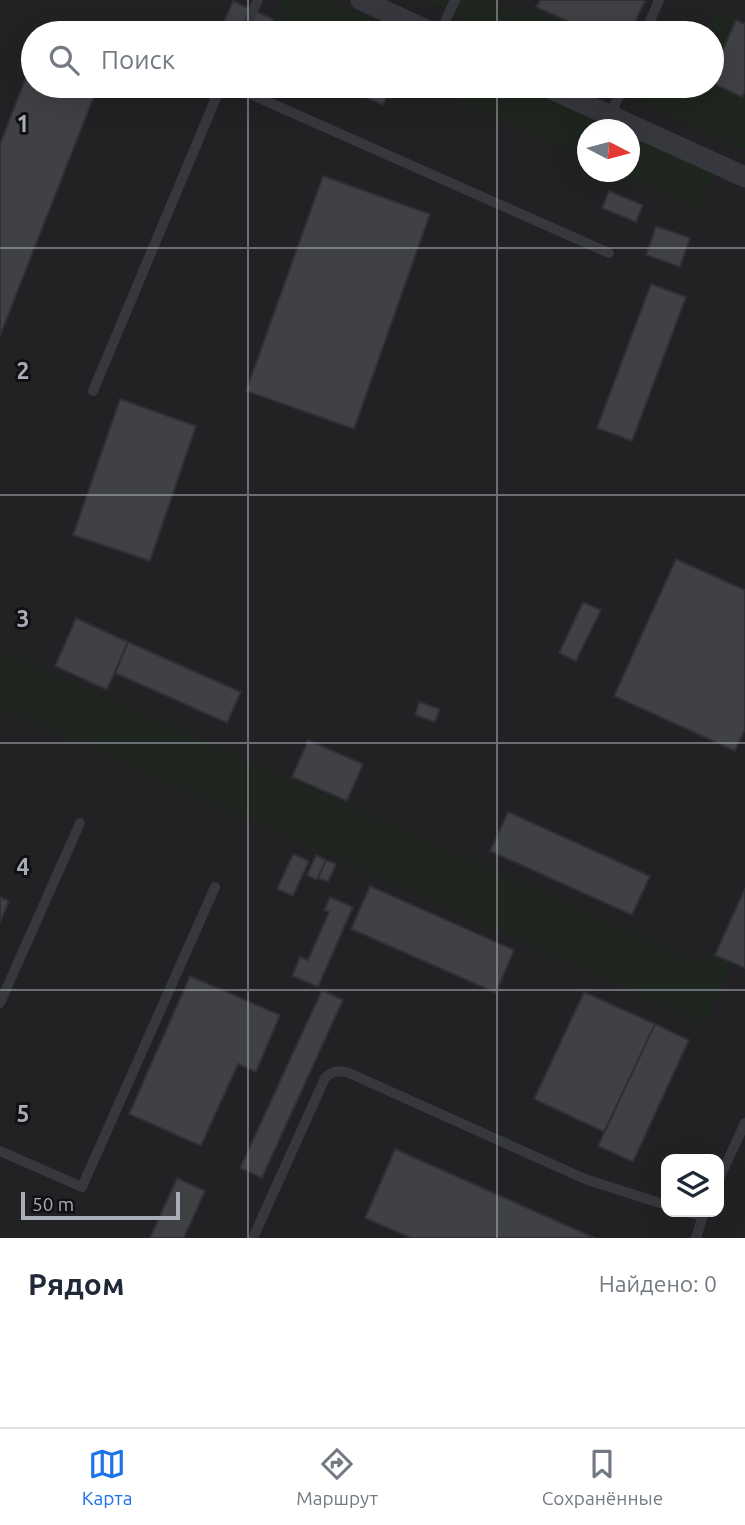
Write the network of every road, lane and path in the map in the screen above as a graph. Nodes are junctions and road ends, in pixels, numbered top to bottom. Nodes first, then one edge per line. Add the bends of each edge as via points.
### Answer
1 (258, 0) edge
2 (361, 0) edge
3 (455, 0) edge
4 (659, 0) edge
5 (248, 21) edge
6 (407, 21) edge
7 (445, 21) edge
8 (650, 21) edge
9 (216, 98) edge
10 (259, 98) edge
11 (571, 98) edge
12 (618, 98) edge
13 (610, 116) junction
14 (745, 177) edge
15 (610, 253) dead end
16 (93, 391) dead end
17 (80, 823) dead end
18 (215, 887) dead end
19 (0, 1003) edge
20 (745, 1123) edge
21 (0, 1151) edge
22 (724, 1168) edge
23 (661, 1203) edge
24 (702, 1217) edge
25 (253, 1238) edge
26 (696, 1238) edge

1 - 5 lane
2 - 6 street
3 - 7 lane
4 - 8 lane
9 - 16 lane
10 - 15 lane
11 - 13 street
12 - 13 lane
13 - 14 street
17 - 19 lane
18 - 21 lane via 82,1187
20 - 22 lane
23 - 25 lane via 584,1179 339,1070 324,1078
24 - 26 lane

